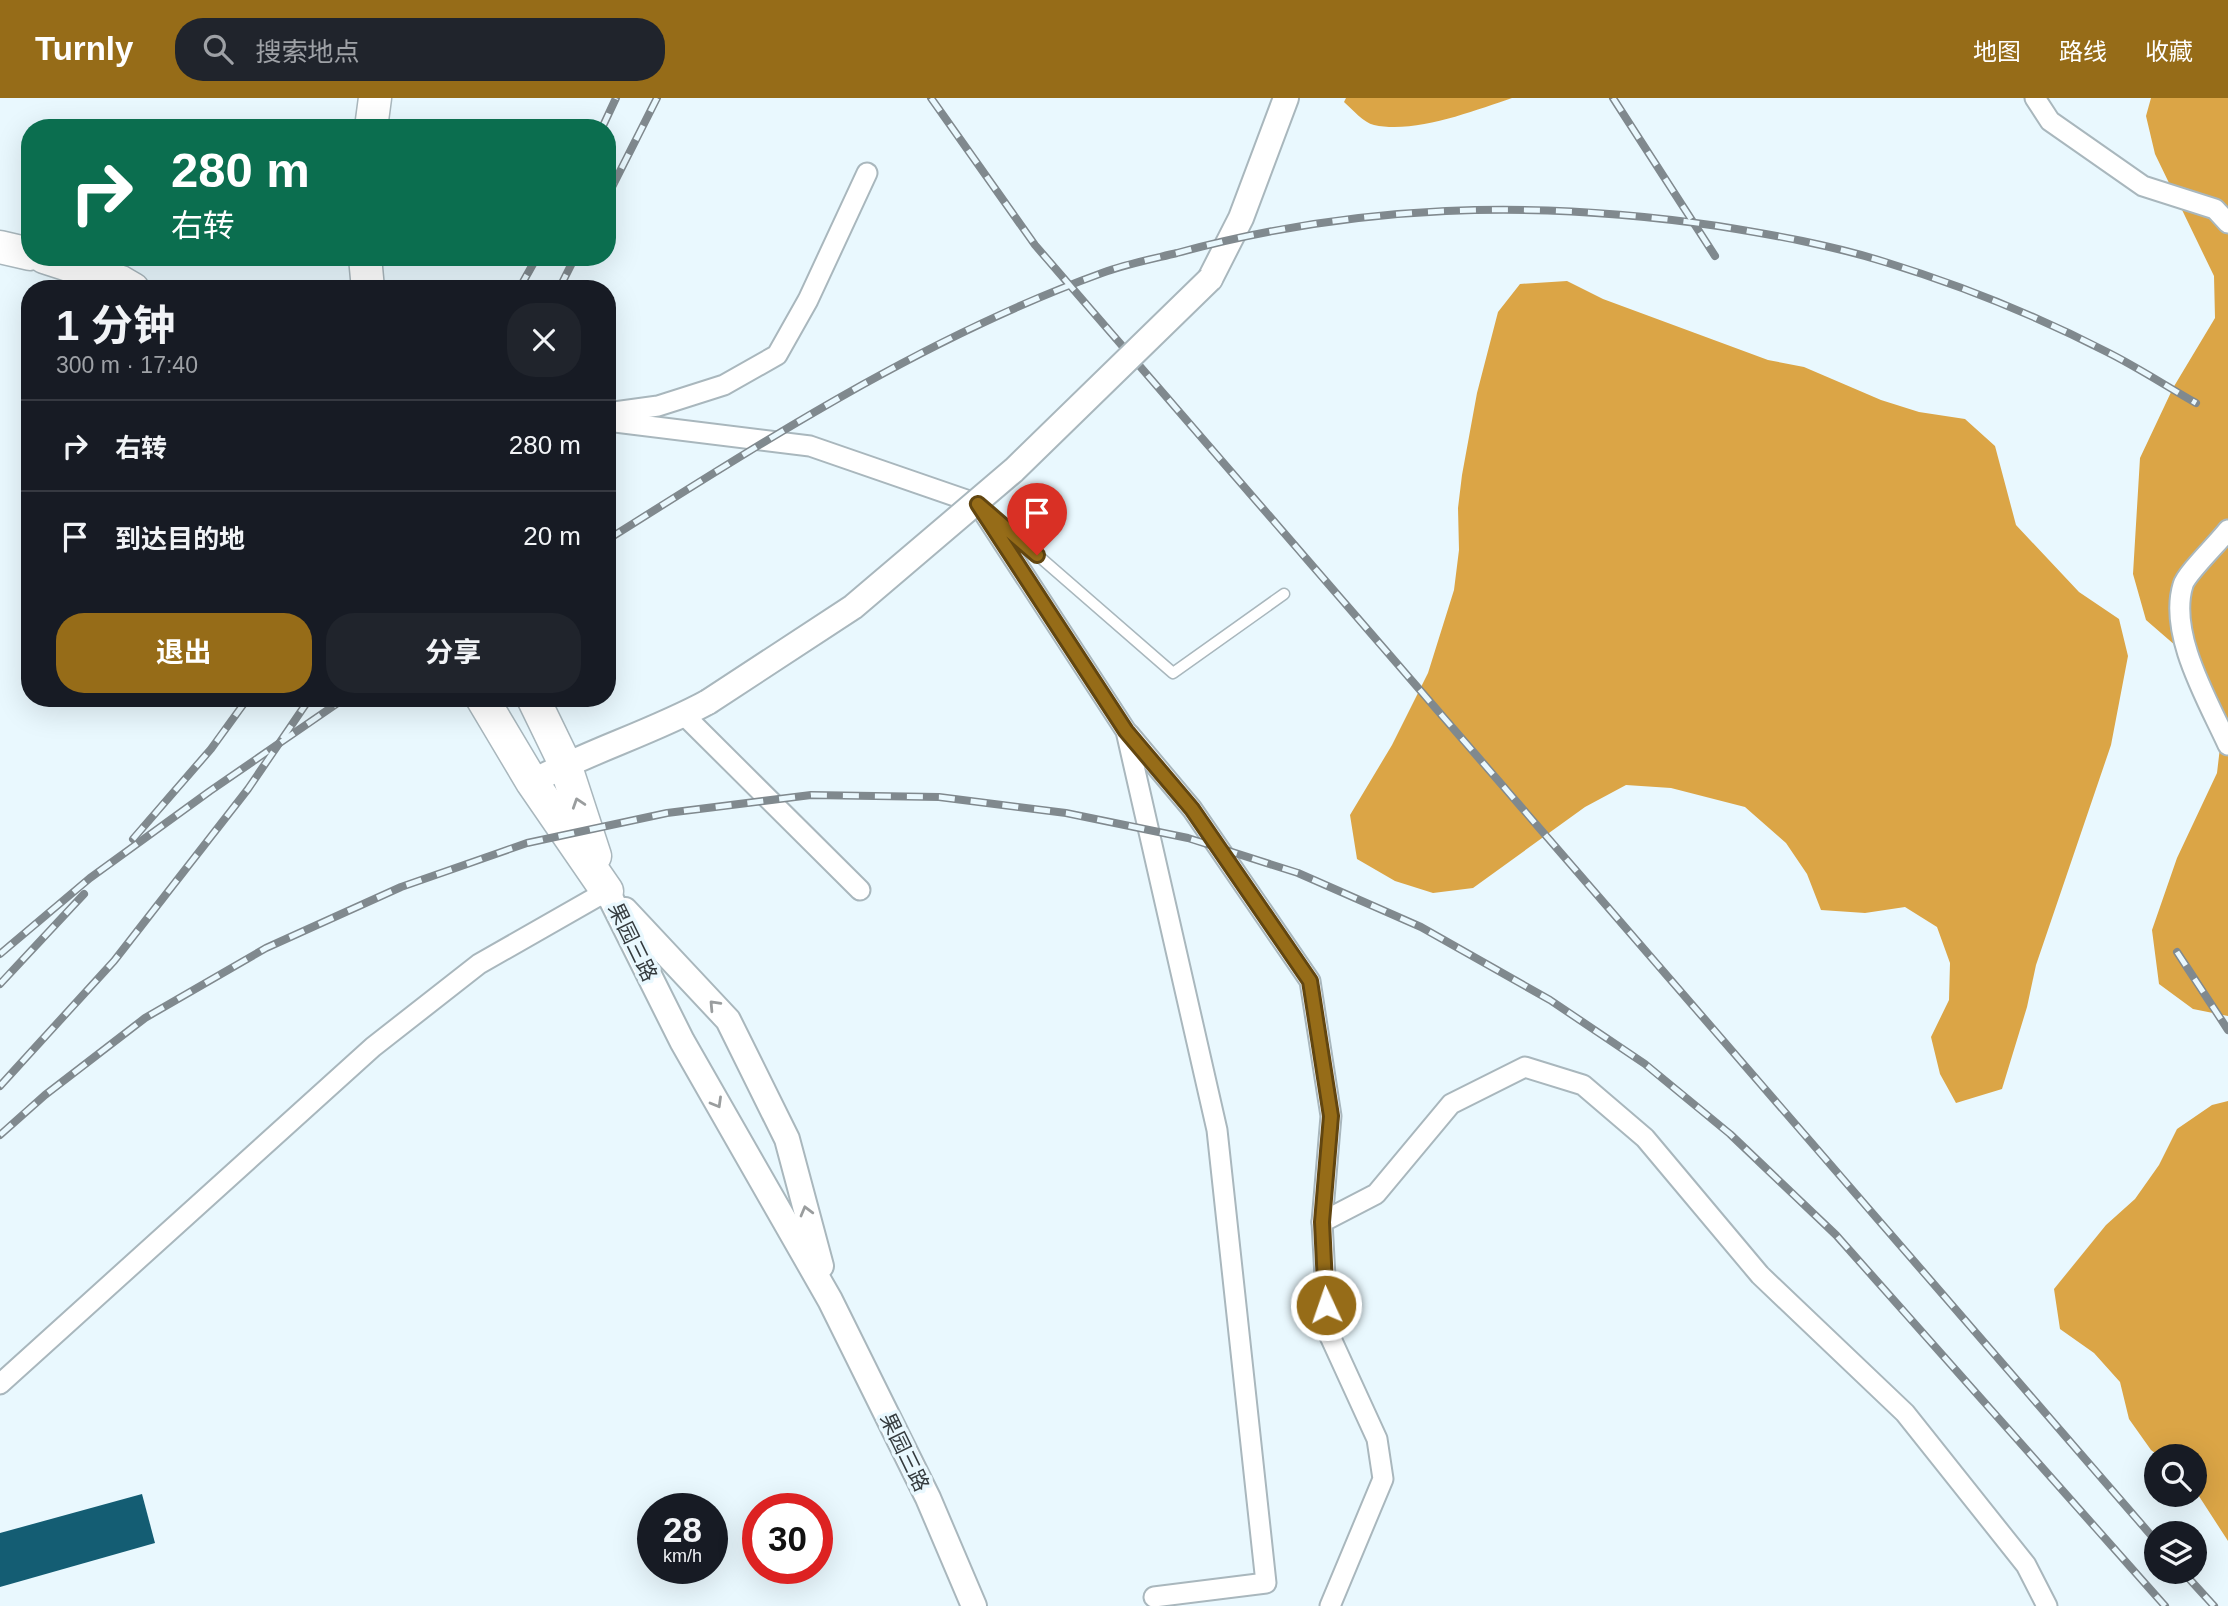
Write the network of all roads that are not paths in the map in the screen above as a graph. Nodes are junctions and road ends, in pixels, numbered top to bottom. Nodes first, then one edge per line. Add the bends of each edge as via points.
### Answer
1 (375, 98) edge
2 (1286, 98) edge
3 (2035, 98) edge
4 (372, 119) edge
5 (866, 173) dead end
6 (2228, 223) edge
7 (0, 247) edge
8 (21, 252) edge
9 (69, 266) edge
10 (108, 280) edge
11 (616, 411) edge
12 (616, 422) edge
13 (978, 504) junction
14 (2228, 530) edge
15 (1284, 594) dead end
16 (487, 707) edge
17 (537, 707) edge
18 (684, 715) junction
19 (1126, 731) junction
20 (2228, 745) edge
21 (565, 764) junction
22 (532, 782) junction
23 (860, 890) dead end
24 (607, 891) junction
25 (1322, 1222) junction
26 (830, 1300) junction
27 (0, 1384) edge
28 (1154, 1597) dead end
29 (974, 1606) edge
30 (1330, 1606) edge
31 (2047, 1606) edge

1 - 4 main road
2 - 18 street, bridge via 1241,218 1210,279 1014,470 853,607
3 - 6 street via 2050,121 2143,187 2214,209
5 - 11 street via 808,300 777,355 724,385 658,406
7 - 8 main road
9 - 10 main road
12 - 13 street via 810,446
13 - 15 lane via 1173,673
13 - 19 street
14 - 20 street via 2183,583 2180,630
16 - 22 main road
17 - 21 main road
18 - 21 street
18 - 23 street
19 - 25 street via 1192,809 1310,981 1331,1116
19 - 28 street via 1217,1130 1266,1583
21 - 22 street
24 -> 21 main road
22 - 24 main road
24 -> 26 street, 果园三路 via 682,1041
26 -> 24 street, 果园三路 via 787,1139 728,1020
24 - 27 street via 479,964 373,1047
25 - 30 street via 1328,1332 1377,1439 1383,1479
25 - 31 street via 1376,1194 1451,1104 1525,1067 1583,1085 1645,1138 1760,1275 1905,1413 2026,1565
26 - 29 street, 果园三路 via 928,1498

